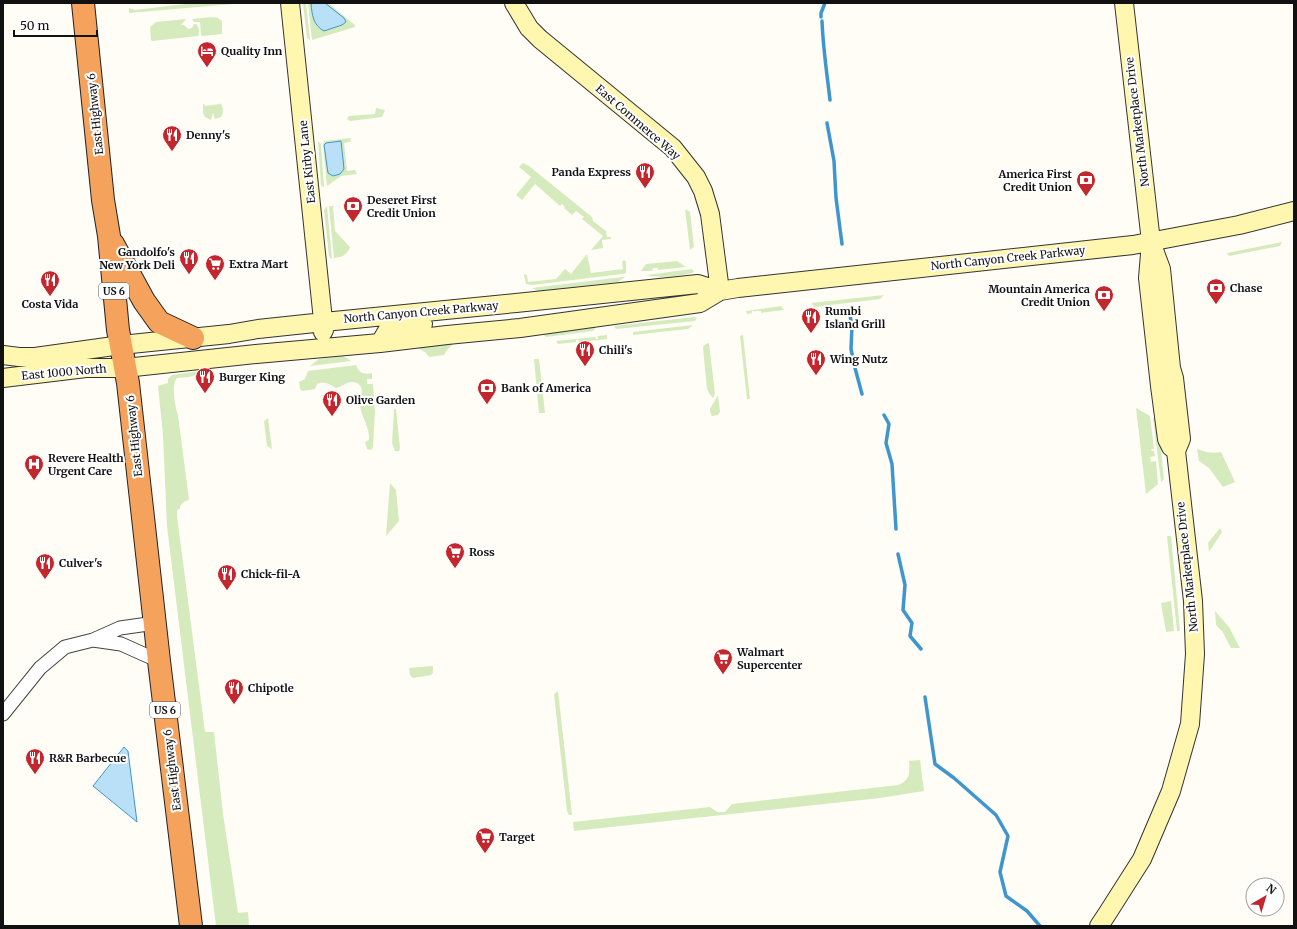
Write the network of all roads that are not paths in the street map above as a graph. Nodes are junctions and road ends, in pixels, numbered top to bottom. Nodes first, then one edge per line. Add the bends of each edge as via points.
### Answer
1 (83, 3) edge
2 (290, 3) edge
3 (514, 3) edge
4 (1124, 3) edge
5 (1294, 211) edge
6 (109, 236) junction
7 (1151, 242) junction
8 (720, 291) junction
9 (446, 310) junction
10 (324, 322) junction
11 (193, 338) junction
12 (380, 343) junction
13 (121, 345) junction
14 (256, 354) junction
15 (3, 355) edge
16 (125, 368) junction
17 (3, 378) edge
18 (1176, 451) junction
19 (155, 624) junction
20 (94, 640) junction
21 (159, 661) junction
22 (3, 714) edge
23 (191, 922) edge
24 (1099, 926) edge

1 - 6 highway, East Highway 6 / US 6
2 - 10 main road, East Kirby Lane
3 - 8 main road, East Commerce Way via 529,28 540,39 673,148 696,177 710,214
4 - 7 main road, North Marketplace Drive
5 - 7 main road, North Canyon Creek Parkway
6 - 11 highway via 144,301 159,322
6 - 13 highway, East Highway 6 / US 6
7 - 8 main road, North Canyon Creek Parkway
7 - 18 main road, North Marketplace Drive via 1161,270 1174,378 1181,440
7 - 18 main road, North Marketplace Drive via 1148,278 1160,386 1167,439
8 - 9 main road, North Canyon Creek Parkway via 698,284
8 - 12 main road, North Canyon Creek Parkway via 700,303 520,328
9 - 10 main road, North Canyon Creek Parkway
9 - 12 main road via 435,322 387,331
10 - 11 main road, North Canyon Creek Parkway
10 - 14 main road via 324,330 319,336 270,343
11 - 13 main road, North Canyon Creek Parkway
12 - 14 main road, North Canyon Creek Parkway
13 - 15 main road, East 1000 North via 35,357
13 - 16 highway, East Highway 6 / US 6
14 - 16 main road, North Canyon Creek Parkway
16 - 17 main road, East 1000 North via 86,368
16 - 19 highway, East Highway 6 / US 6
18 - 24 main road, North Marketplace Drive via 1193,608 1195,654 1190,724 1171,791 1148,845
19 - 20 street via 120,628
19 - 21 highway, East Highway 6 / US 6
20 - 21 street via 121,644
20 - 22 street via 65,647 46,663
21 - 23 highway, East Highway 6 / US 6

